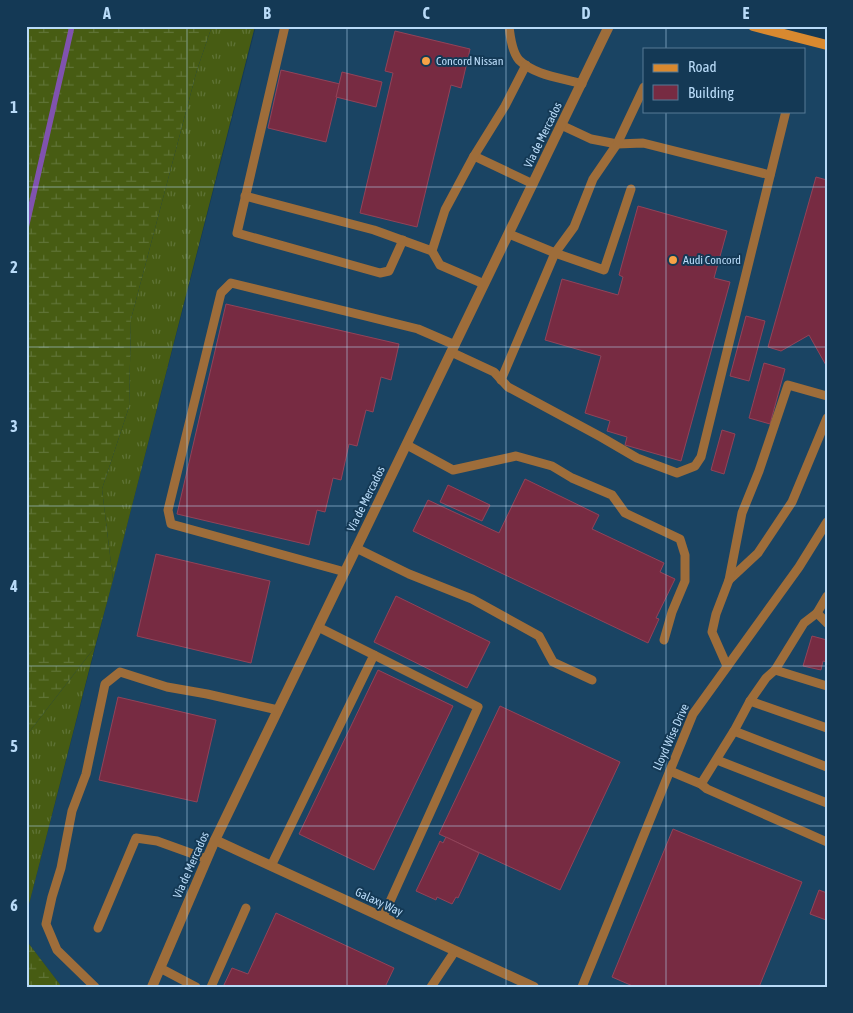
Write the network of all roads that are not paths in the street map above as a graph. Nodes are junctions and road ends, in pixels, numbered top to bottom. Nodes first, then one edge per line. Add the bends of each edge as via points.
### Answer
1 (285, 26) edge
2 (509, 26) edge
3 (609, 26) edge
4 (753, 26) edge
5 (827, 45) edge
6 (526, 65) junction
7 (582, 84) junction
8 (643, 89) edge
9 (786, 112) edge
10 (562, 125) junction
11 (617, 144) junction
12 (474, 156) junction
13 (770, 175) junction
14 (533, 184) junction
15 (631, 189) dead end
16 (245, 196) junction
17 (509, 234) junction
18 (403, 240) junction
19 (432, 251) junction
20 (555, 253) junction
21 (484, 284) junction
22 (453, 349) junction
23 (501, 380) junction
24 (827, 396) edge
25 (827, 418) edge
26 (407, 445) junction
27 (826, 524) edge
28 (356, 548) junction
29 (345, 572) junction
30 (729, 580) junction
31 (827, 596) edge
32 (817, 613) junction
33 (827, 623) edge
34 (318, 627) junction
35 (664, 640) dead end
36 (374, 655) junction
37 (727, 666) junction
38 (775, 670) junction
39 (592, 680) dead end
40 (827, 686) edge
41 (750, 701) junction
42 (278, 710) junction
43 (827, 728) edge
44 (734, 731) junction
45 (717, 760) junction
46 (827, 767) edge
47 (670, 771) junction
48 (700, 784) junction
49 (827, 803) edge
50 (215, 840) junction
51 (827, 842) edge
52 (207, 859) junction
53 (271, 866) junction
54 (246, 908) dead end
55 (383, 918) junction
56 (98, 928) dead end
57 (455, 951) junction
58 (160, 968) junction
59 (95, 987) edge
60 (152, 987) edge
61 (196, 987) edge
62 (211, 987) edge
63 (431, 987) edge
64 (534, 987) edge
65 (582, 987) edge

1 - 16 lane
2 - 6 lane via 518,59
3 - 7 street, Via de Mercados
4 - 5 main road
6 - 7 lane
6 - 12 lane
7 - 10 street, Via de Mercados
8 - 11 lane
9 - 13 lane
10 - 11 lane via 591,139
10 - 14 street, Via de Mercados
11 - 13 lane via 643,143
11 - 20 lane via 593,179 574,227
12 - 14 lane
12 - 19 lane via 445,210
13 - 23 lane via 701,457 695,466 678,473 637,458 508,387
14 - 17 street, Via de Mercados
15 - 20 lane via 604,270
16 - 18 lane
16 - 18 lane via 237,233 380,272 389,271
17 - 20 lane
17 - 21 street, Via de Mercados
18 - 19 lane
19 - 21 lane via 440,265
20 - 23 lane
21 - 22 street, Via de Mercados
22 - 23 lane via 494,372
22 - 26 street, Via de Mercados
22 - 29 lane via 418,329 231,283 221,293 168,510 172,524
24 - 30 lane via 788,385 742,513
25 - 30 lane via 792,502 758,553
26 - 28 street, Via de Mercados
26 - 35 lane via 453,470 516,456 552,466 612,495 625,513 680,539 685,555 685,581
27 - 37 lane, Lloyd Wise Drive
28 - 29 street, Via de Mercados
28 - 39 lane via 408,574 472,599 539,636 552,662
29 - 34 street, Via de Mercados
30 - 37 lane via 712,632
31 - 32 lane
32 - 33 lane
32 - 38 lane via 804,623
34 - 36 lane
34 - 42 street, Via de Mercados
36 - 53 lane
36 - 55 lane via 478,707
37 - 47 lane, Lloyd Wise Drive via 693,714
38 - 40 lane
38 - 41 lane
41 - 43 lane
41 - 44 lane
42 - 50 street, Via de Mercados
42 - 59 lane via 167,687 120,672 105,684 86,774 72,812 62,868 46,924 57,950
44 - 45 lane
44 - 46 lane
45 - 48 lane
45 - 49 lane
47 - 48 lane
47 - 65 lane, Lloyd Wise Drive
48 - 51 lane
50 - 52 street, Via de Mercados
50 - 53 street, Galaxy Way
52 - 56 lane via 157,841 136,838
52 - 58 street, Via de Mercados
53 - 55 street, Galaxy Way
54 - 62 lane
55 - 57 street, Galaxy Way
57 - 63 lane
57 - 64 street, Galaxy Way
58 - 60 street, Via de Mercados
58 - 61 lane

